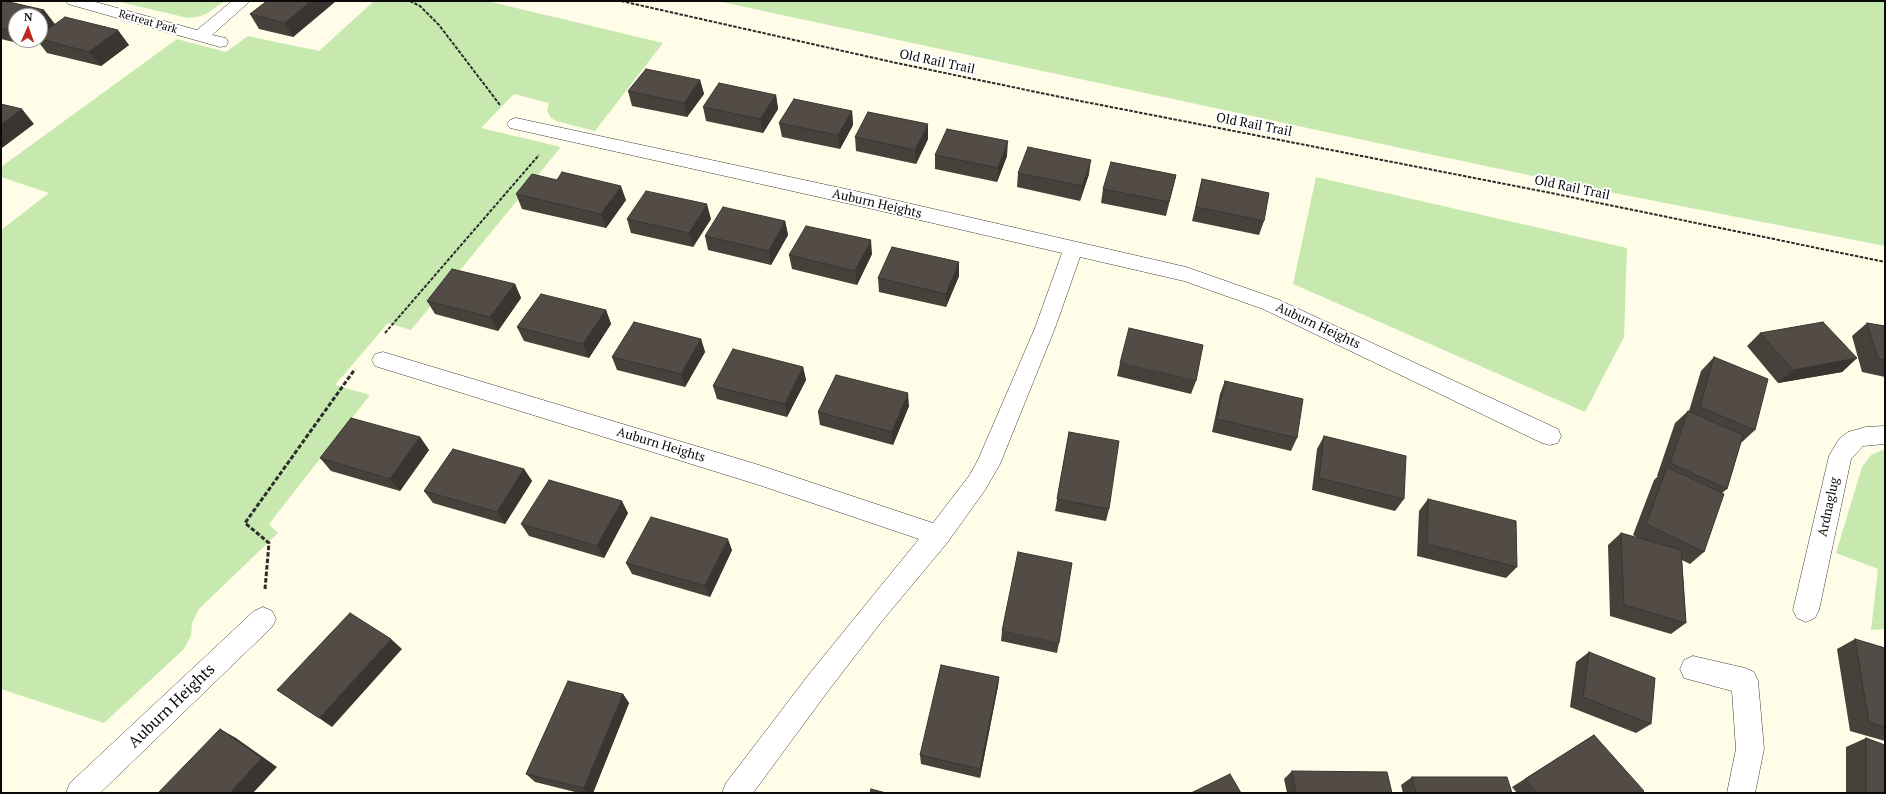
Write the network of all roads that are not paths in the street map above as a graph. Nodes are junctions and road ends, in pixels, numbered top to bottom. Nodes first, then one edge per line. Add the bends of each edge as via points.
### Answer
1 (74, 1) edge
2 (241, 2) dead end
3 (200, 36) junction
4 (220, 42) dead end
5 (516, 124) road end
6 (1073, 250) junction
7 (383, 360) dead end
8 (1885, 435) edge
9 (1550, 436) dead end
10 (938, 535) junction
11 (1806, 610) dead end
12 (263, 619) dead end
13 (1694, 669) dead end
14 (80, 793) edge
15 (736, 793) edge
16 (1741, 793) edge

1 - 3 street, Retreat Park
2 - 3 street
3 - 4 street, Retreat Park
5 - 6 street, Auburn Heights via 848,197
6 - 9 street, Auburn Heights via 1186,274 1233,289 1356,343
6 - 10 street via 1045,328 988,464
7 - 10 street, Auburn Heights via 759,475
8 - 11 street, Ardnaglug via 1856,439 1840,456
10 - 15 street via 873,613
12 - 14 street, Auburn Heights
13 - 16 street via 1745,681 1750,749

